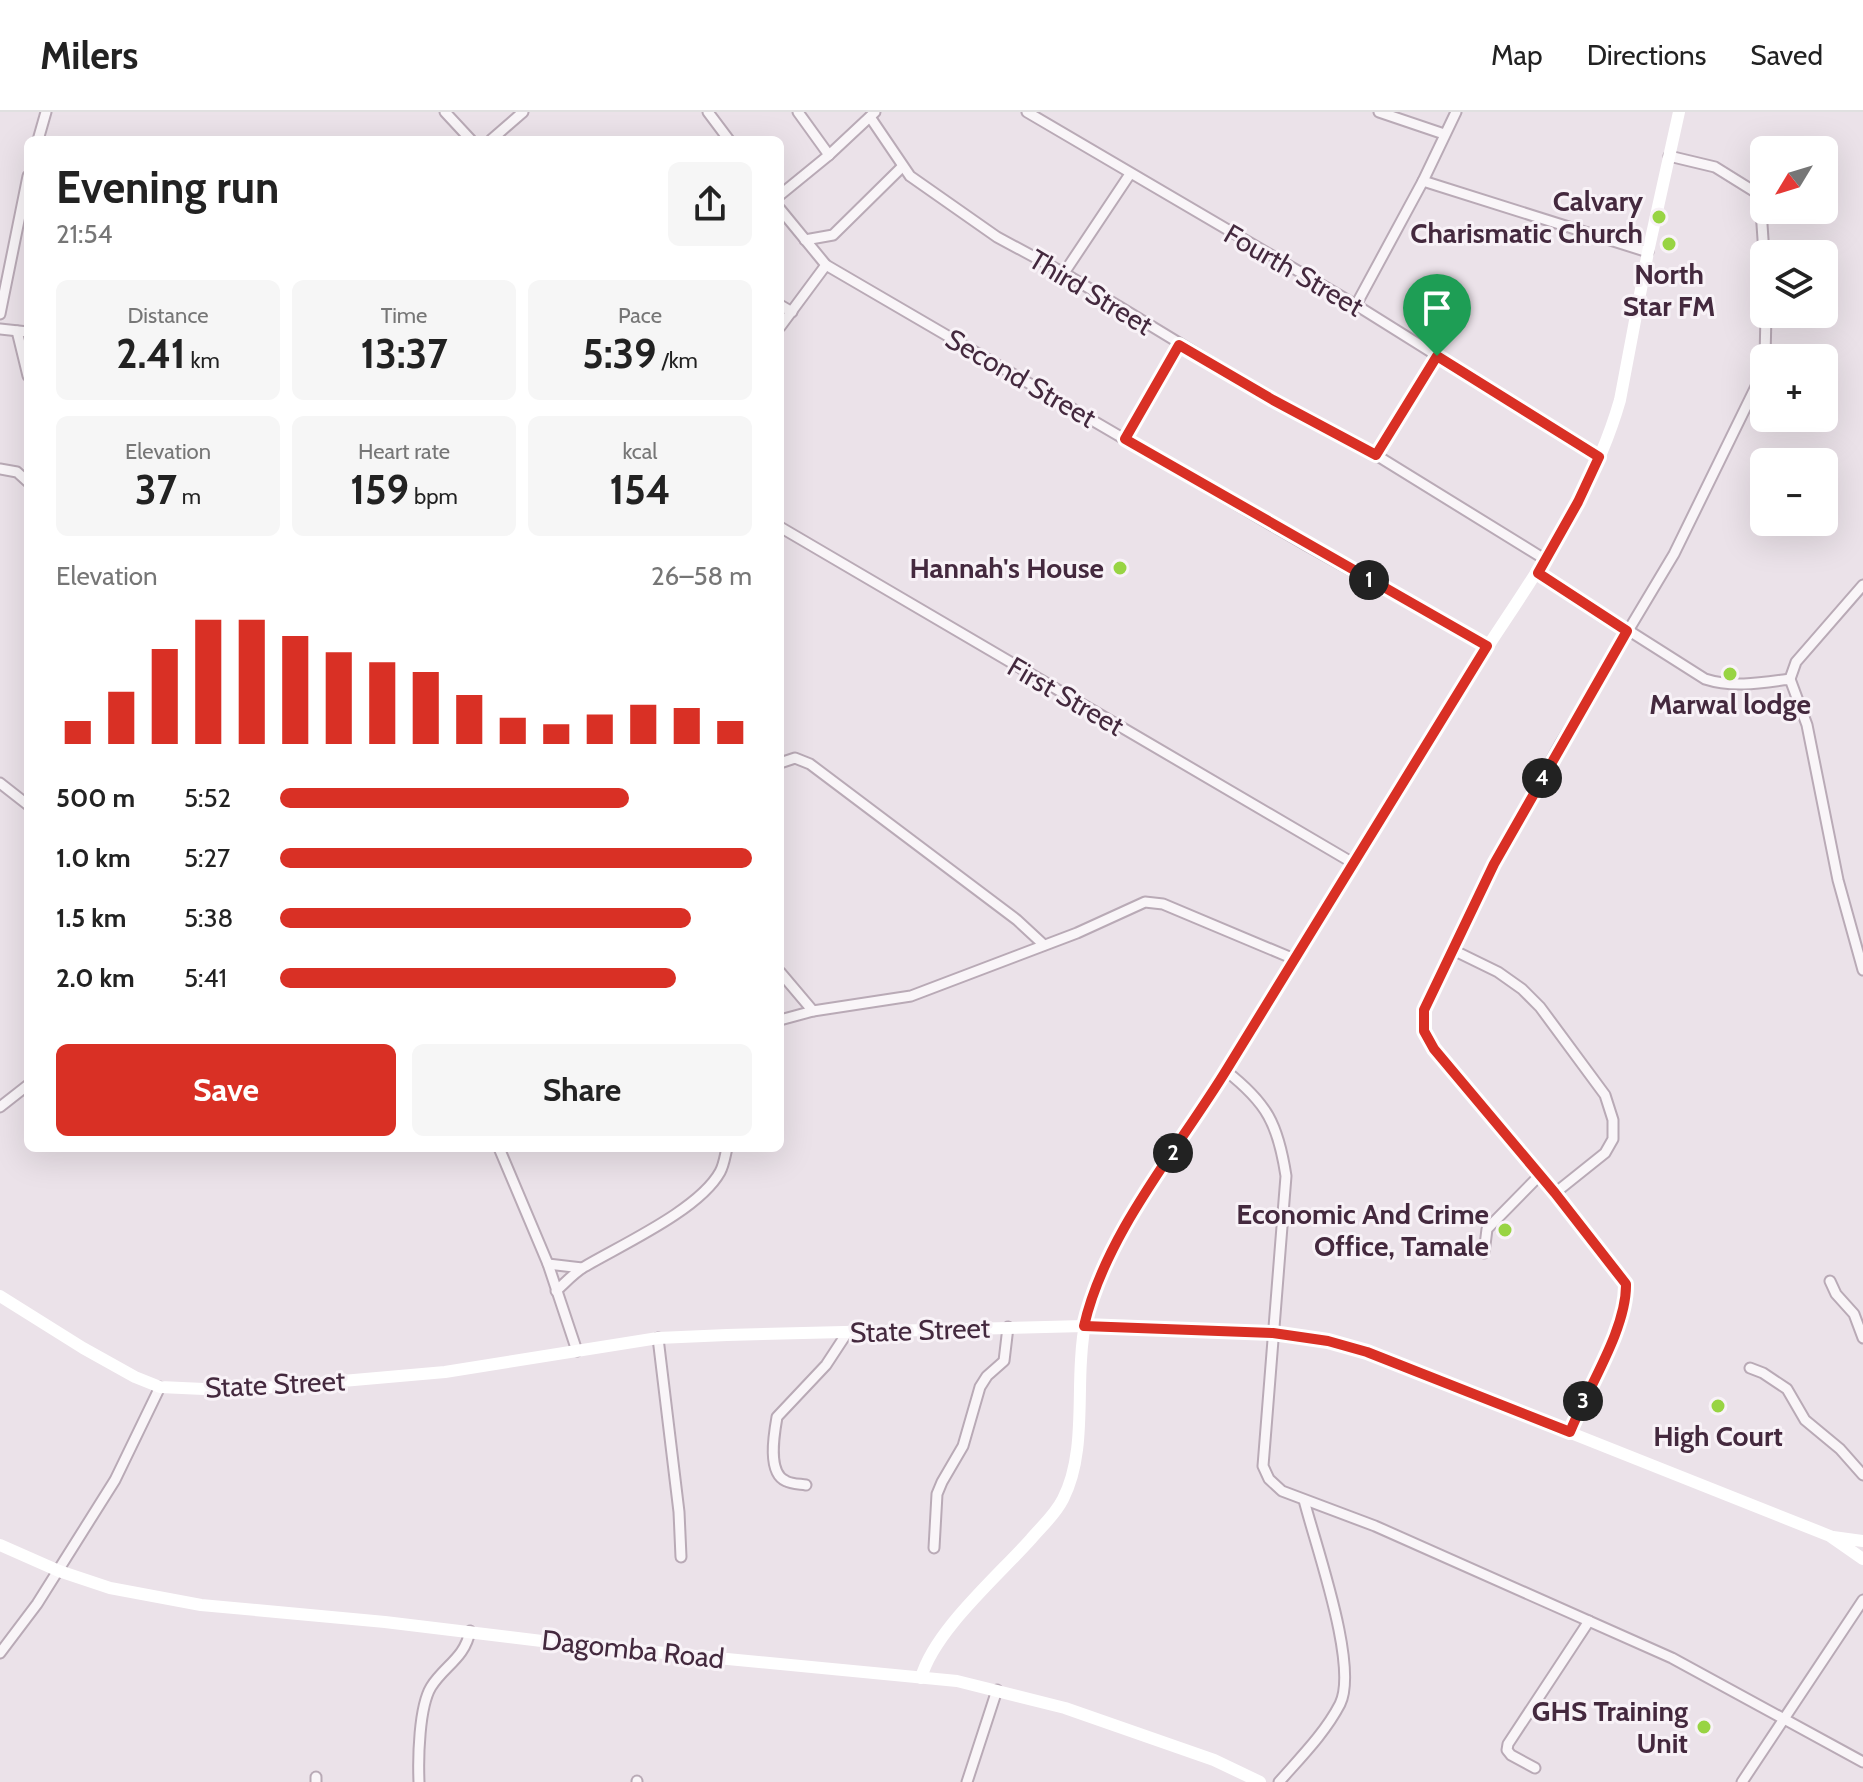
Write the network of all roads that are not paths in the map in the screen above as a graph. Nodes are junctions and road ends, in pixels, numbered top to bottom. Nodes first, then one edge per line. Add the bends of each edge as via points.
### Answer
1 (46, 112) edge
2 (445, 112) edge
3 (523, 112) edge
4 (708, 112) edge
5 (798, 112) edge
6 (858, 112) edge
7 (1027, 112) edge
8 (1379, 112) edge
9 (1456, 112) edge
10 (1679, 112) edge
11 (869, 117) edge
12 (1444, 134) junction
13 (39, 136) edge
14 (467, 136) edge
15 (496, 136) edge
16 (726, 136) edge
17 (829, 155) junction
18 (1669, 156) junction
19 (902, 167) junction
20 (1130, 174) junction
21 (1423, 181) junction
22 (784, 192) edge
23 (24, 196) edge
24 (784, 214) edge
25 (805, 240) junction
26 (1763, 240) edge
27 (1648, 252) junction
28 (826, 265) junction
29 (1064, 273) junction
30 (1356, 305) junction
31 (784, 307) edge
32 (792, 312) junction
33 (0, 314) edge
34 (784, 322) edge
35 (0, 329) edge
36 (17, 331) junction
37 (24, 332) edge
38 (1179, 345) junction
39 (1437, 356) junction
40 (24, 360) edge
41 (1750, 399) edge
42 (1125, 439) junction
43 (1376, 455) junction
44 (1599, 457) junction
45 (0, 469) edge
46 (24, 478) edge
47 (784, 529) edge
48 (1546, 560) junction
49 (1538, 573) junction
50 (1863, 585) edge
51 (1627, 631) junction
52 (1487, 646) junction
53 (1790, 679) junction
54 (784, 762) edge
55 (0, 783) edge
56 (24, 802) edge
57 (1353, 863) junction
58 (1044, 945) junction
59 (1453, 950) junction
60 (1294, 959) junction
61 (1863, 970) edge
62 (784, 977) edge
63 (813, 1011) junction
64 (784, 1019) edge
65 (1226, 1071) junction
66 (24, 1088) edge
67 (0, 1107) edge
68 (501, 1152) edge
69 (726, 1152) edge
70 (1539, 1176) junction
71 (1555, 1193) junction
72 (1484, 1253) dead end
73 (548, 1264) junction
74 (582, 1268) junction
75 (1830, 1281) dead end
76 (556, 1291) junction
77 (0, 1296) edge
78 (1084, 1326) junction
79 (1008, 1327) junction
80 (847, 1333) junction
81 (1273, 1333) junction
82 (658, 1338) junction
83 (1863, 1338) edge
84 (577, 1351) junction
85 (1750, 1368) dead end
86 (160, 1387) junction
87 (1570, 1432) junction
88 (1863, 1475) edge
89 (806, 1485) dead end
90 (1304, 1500) junction
91 (1830, 1536) junction
92 (1863, 1541) edge
93 (0, 1545) edge
94 (934, 1548) dead end
95 (681, 1557) dead end
96 (1863, 1559) edge
97 (59, 1571) junction
98 (1862, 1604) edge
99 (1589, 1621) junction
100 (470, 1631) junction
101 (0, 1653) edge
102 (921, 1678) junction
103 (997, 1690) junction
104 (1785, 1720) junction
105 (1863, 1762) edge
106 (1535, 1768) dead end
107 (419, 1782) edge
108 (967, 1782) edge
109 (1260, 1782) edge
110 (1279, 1782) edge
111 (1742, 1782) edge

1 - 13 street
2 - 14 street
3 - 15 street
4 - 16 street
5 - 17 street
6 - 11 street, Third Street
7 - 20 street, Fourth Street
8 - 12 street
9 - 12 street
10 - 18 street
11 - 17 street
11 - 19 street, Third Street
12 - 21 street
17 - 22 street
18 - 26 street via 1715,167 1760,195
18 - 27 street
19 - 25 street via 833,235
19 - 29 street, Third Street via 997,237
20 - 29 street
20 - 30 street, Fourth Street
21 - 27 street
21 - 30 street
23 - 33 street
24 - 25 street, Second Street
25 - 28 street, Second Street
27 - 44 street via 1620,400
28 - 32 street
28 - 42 street, Second Street
29 - 38 street, Third Street
30 - 39 street, Fourth Street
31 - 32 street
32 - 34 street
35 - 36 street
36 - 37 street
36 - 40 street
38 - 42 street
38 - 43 street, Third Street
39 - 43 street
39 - 44 street, Fourth Street
41 - 51 street via 1674,554
42 - 52 street, Second Street
43 - 48 street, Third Street
44 - 48 street
45 - 46 street
47 - 57 street, First Street
48 - 49 street
49 - 51 street
49 - 52 street
50 - 53 street via 1796,662
51 - 53 street via 1722,685
51 - 59 street via 1494,864
52 - 57 street
53 - 61 street via 1807,725 1838,880
54 - 58 street via 795,758 810,764
55 - 56 street
57 - 60 street
58 - 60 street via 1156,902
58 - 63 street via 911,996
59 - 70 street via 1424,1010 1424,1031
59 - 71 street via 1522,989 1605,1095 1613,1139 1605,1153
60 - 65 street
62 - 63 street
63 - 64 street
65 - 78 street via 1112,1248
65 - 81 street via 1264,1106 1281,1146 1286,1176
66 - 67 street
68 - 73 street
69 - 74 street via 722,1168 697,1196
70 - 71 street
70 - 72 street via 1487,1229
71 - 87 street via 1626,1284 1627,1298
73 - 74 street
73 - 76 street
74 - 76 street
75 - 83 street via 1854,1314
76 - 84 street
77 - 86 street, State Street via 113,1366
78 - 79 street, State Street
78 - 81 street, State Street
78 - 102 street via 1075,1463 1065,1496 944,1633
79 - 80 street, State Street
79 - 94 street via 1004,1361 980,1387 963,1446 937,1494
80 - 82 street, State Street
80 - 89 street via 826,1365 777,1417 775,1468 787,1482
81 - 87 street, State Street via 1367,1352
81 - 90 street via 1263,1466 1282,1491
82 - 84 street, State Street
82 - 95 street
84 - 86 street, State Street via 445,1372 318,1384
85 - 88 street via 1787,1389 1805,1420
86 - 97 street via 115,1480
87 - 91 street, State Street
90 - 99 street
90 - 110 street via 1346,1671 1340,1704
91 - 92 street, State Street
91 - 96 street, State Street
93 - 97 street, Dagomba Road
97 - 100 street, Dagomba Road via 110,1588 201,1605
97 - 101 street
98 - 104 street
99 - 104 street via 1672,1658
99 - 106 street via 1508,1744 1511,1755
100 - 102 street, Dagomba Road
100 - 107 street via 464,1652 429,1690
102 - 103 street, Dagomba Road
103 - 108 street
103 - 109 street, Dagomba Road via 1214,1760
104 - 105 street
104 - 111 street

